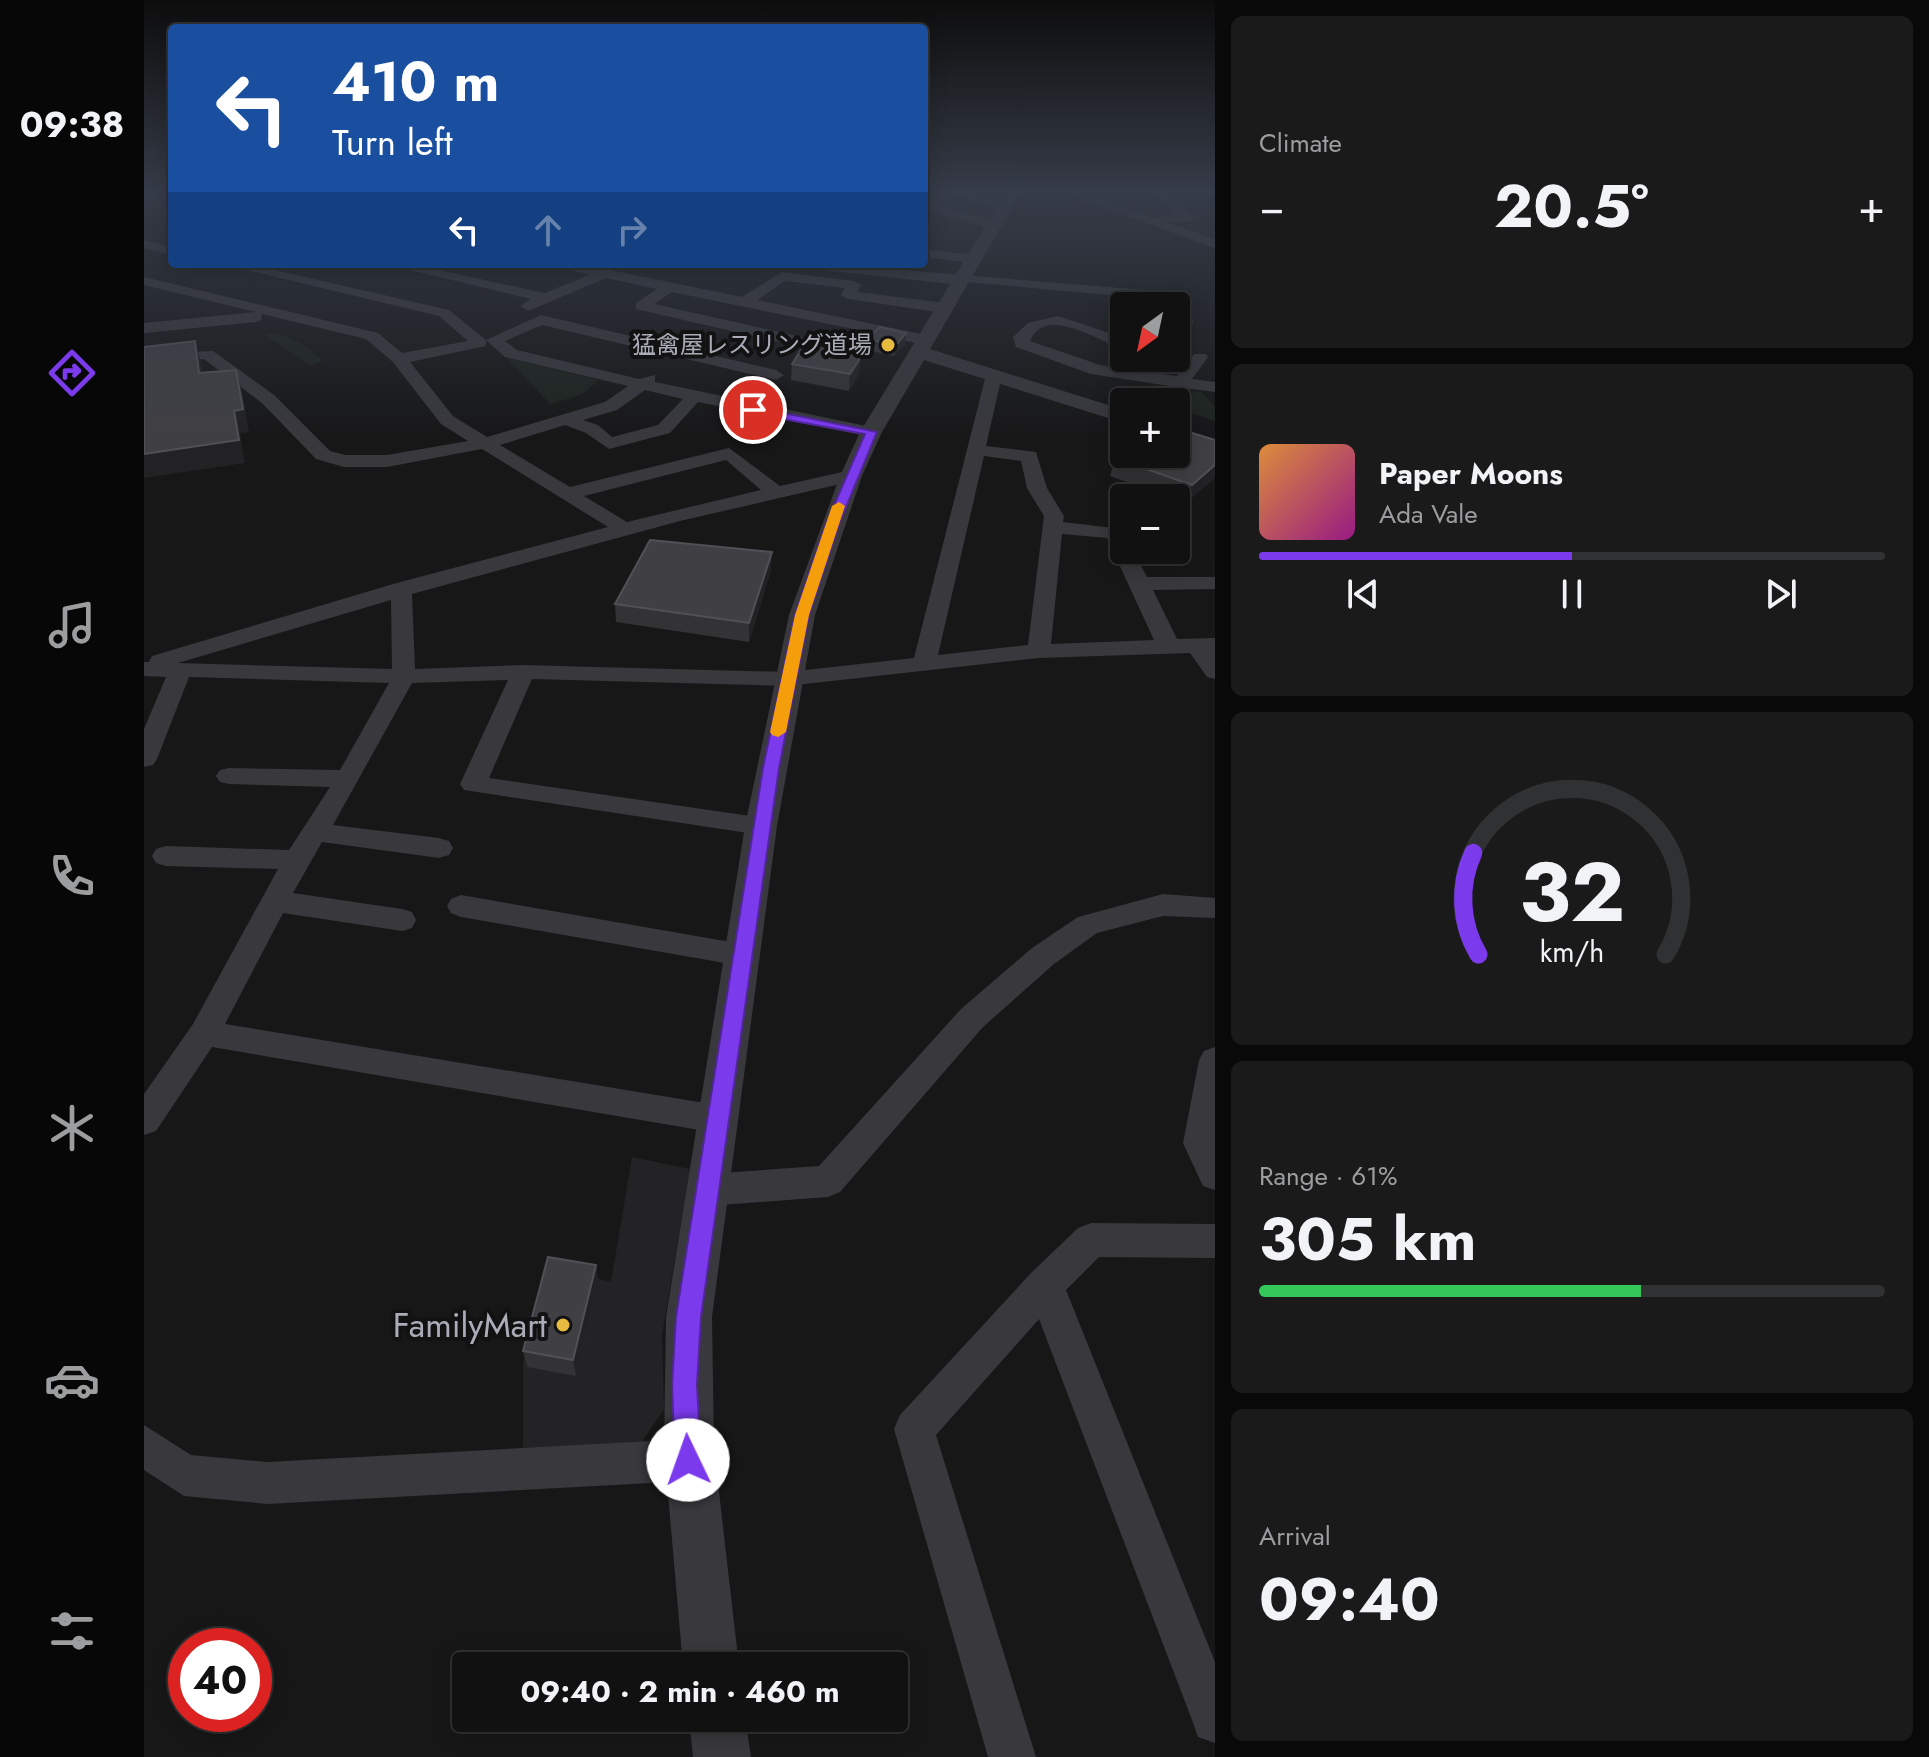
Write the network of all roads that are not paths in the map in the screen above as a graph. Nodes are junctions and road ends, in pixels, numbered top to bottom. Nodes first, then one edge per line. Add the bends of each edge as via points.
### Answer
1 (273, 274) edge
2 (286, 274) edge
3 (437, 274) edge
4 (603, 274) joint
5 (637, 274) edge
6 (911, 274) edge
7 (965, 274) edge
8 (282, 276) junction
9 (632, 277) junction
10 (707, 277) dead end
11 (962, 279) junction
12 (144, 281) edge
13 (671, 286) junction
14 (689, 290) junction
15 (546, 298) junction
16 (1110, 298) edge
17 (228, 302) junction
18 (745, 302) junction
19 (945, 308) junction
20 (277, 314) junction
21 (507, 315) dead end
22 (149, 326) edge
23 (869, 328) junction
24 (1110, 339) edge
25 (923, 346) junction
26 (682, 354) junction
27 (1207, 357) edge
28 (144, 359) edge
29 (399, 359) junction
30 (776, 375) dead end
31 (994, 375) junction
32 (1180, 384) junction
33 (642, 385) junction
34 (1215, 387) edge
35 (1177, 388) edge
36 (694, 397) junction
37 (1110, 412) edge
38 (565, 419) junction
39 (871, 432) junction
40 (482, 444) junction
41 (977, 450) junction
42 (851, 476) junction
43 (775, 491) junction
44 (567, 494) junction
45 (1052, 527) junction
46 (623, 528) junction
47 (1215, 583) edge
48 (1139, 584) junction
49 (401, 589) junction
50 (1205, 644) edge
51 (1168, 645) junction
52 (1039, 651) junction
53 (924, 664) junction
54 (144, 667) edge
55 (180, 670) junction
56 (523, 672) junction
57 (1215, 672) edge
58 (404, 676) junction
59 (787, 679) junction
60 (144, 759) edge
61 (229, 776) dead end
62 (348, 779) junction
63 (761, 826) junction
64 (315, 832) junction
65 (439, 848) dead end
66 (166, 856) dead end
67 (297, 860) junction
68 (275, 901) junction
69 (461, 906) dead end
70 (1215, 910) edge
71 (402, 920) dead end
72 (742, 955) junction
73 (204, 1033) junction
74 (1215, 1070) edge
75 (717, 1119) junction
76 (144, 1121) edge
77 (1215, 1175) edge
78 (707, 1190) junction
79 (1215, 1241) edge
80 (1045, 1285) junction
81 (144, 1445) edge
82 (688, 1460) junction
83 (709, 1652) edge
84 (1215, 1720) edge
85 (719, 1732) edge
86 (722, 1757) edge
87 (1012, 1757) edge

1 - 8 street
2 - 8 street
3 - 15 street
4 - 9 street
4 - 15 street
5 - 9 street
6 - 11 street
7 - 11 street
8 - 17 street
8 - 29 street via 444,313 475,329 480,343
9 - 13 street
10 - 14 street
11 - 16 street
11 - 19 street
12 - 17 street
13 - 14 street
13 - 23 street via 641,306 845,352
14 - 18 street
15 - 21 street
17 - 20 street
18 - 19 street via 782,276 854,285 848,295
18 - 23 street
19 - 25 street
20 - 22 street
20 - 29 street via 372,336
23 - 25 street
24 - 32 street via 1053,318 1036,321 1021,337 1022,344 1097,370
25 - 31 street
25 - 39 street
26 - 30 street
26 - 33 street
26 - 33 street via 541,320 494,340 511,354
27 - 32 street
28 - 40 street via 207,354 268,399 323,455 344,461 387,461
29 - 40 street via 447,420
31 - 37 street
31 - 41 street
32 - 34 street
32 - 35 street
33 - 36 street
33 - 38 street via 611,406
36 - 38 street via 664,429 609,444 592,429
36 - 39 street
38 - 40 street
39 - 42 street
40 - 44 street
41 - 45 street via 1029,456 1037,488 1054,516
41 - 53 street
42 - 43 street
42 - 59 street via 802,615
43 - 44 street via 729,454
43 - 46 street
44 - 46 street
45 - 48 street via 1115,533
45 - 52 street
46 - 49 street
47 - 48 street
48 - 51 street
49 - 54 street
49 - 58 street
50 - 51 street
50 - 57 street
51 - 52 street
52 - 53 street
53 - 59 street
54 - 55 street
55 - 58 street
55 - 60 street
56 - 58 street
56 - 59 street
56 - 63 street via 473,784
58 - 62 street
59 - 63 street
61 - 62 street
62 - 64 street
63 - 72 street
64 - 65 street
64 - 67 street
66 - 67 street
67 - 68 street
68 - 71 street
68 - 73 street
69 - 72 street
70 - 78 street via 1163,905 1088,925 1043,956 972,1018 828,1181
72 - 75 street
73 - 75 street
73 - 76 street
74 - 77 street via 1200,1143
75 - 78 street
78 - 82 street via 688,1331
79 - 80 street via 1091,1240
80 - 84 street
80 - 87 street via 914,1429
81 - 82 street via 184,1475 268,1483
82 - 83 street
85 - 86 street

